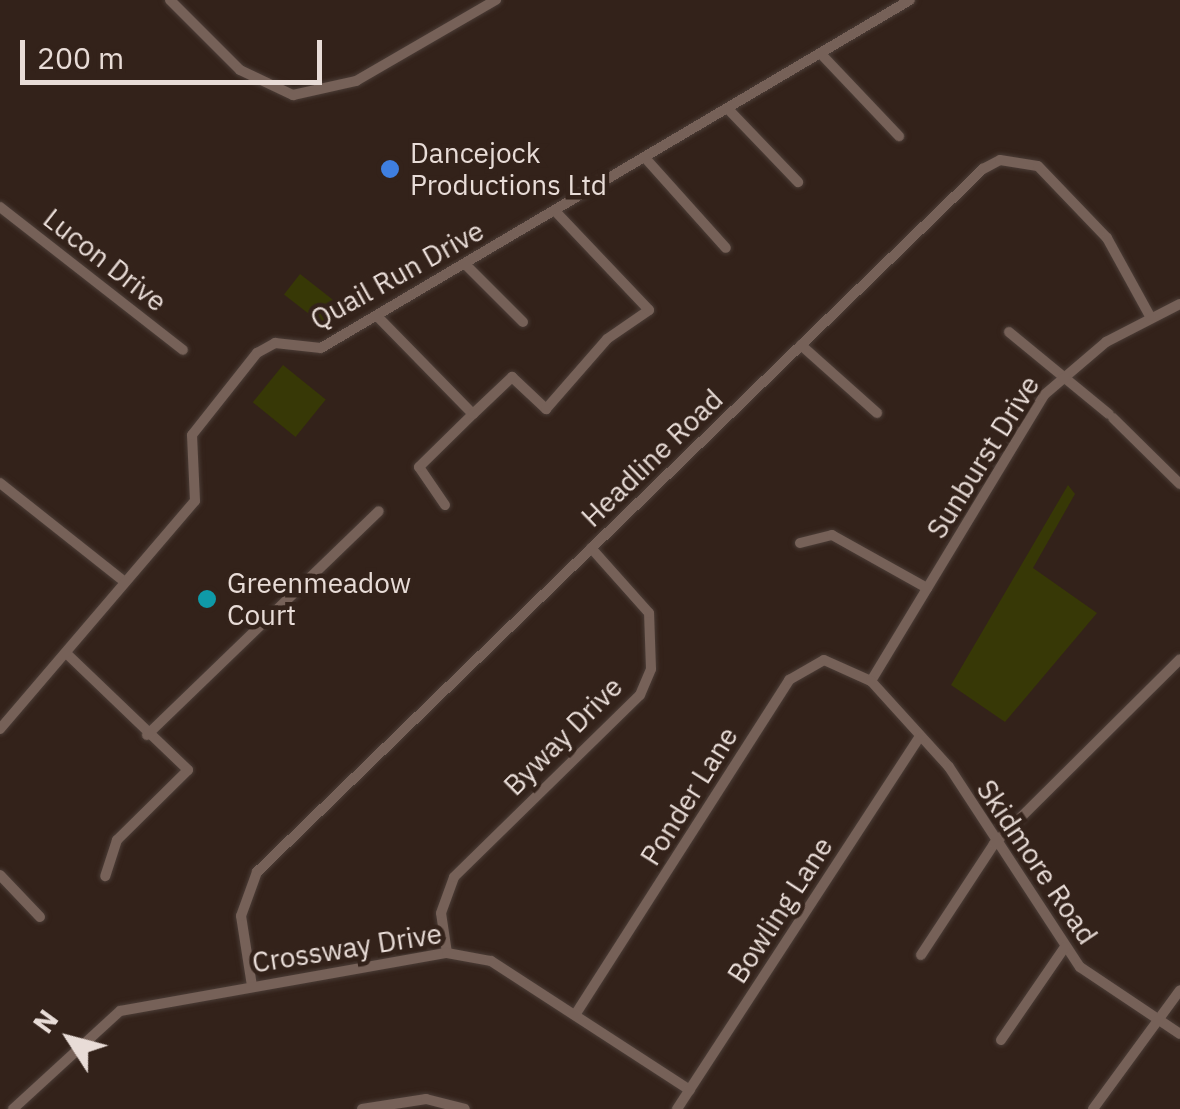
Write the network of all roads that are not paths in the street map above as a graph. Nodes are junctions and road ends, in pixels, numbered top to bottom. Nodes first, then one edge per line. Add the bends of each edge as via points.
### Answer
1 (170, 0) edge
2 (496, 0) edge
3 (910, 0) edge
4 (822, 55) junction
5 (729, 110) junction
6 (899, 136) dead end
7 (647, 160) junction
8 (798, 182) dead end
9 (0, 207) edge
10 (555, 211) junction
11 (726, 248) dead end
12 (466, 264) junction
13 (1180, 304) edge
14 (377, 316) junction
15 (1152, 318) junction
16 (523, 322) dead end
17 (1009, 332) dead end
18 (802, 346) junction
19 (183, 350) dead end
20 (1063, 375) junction
21 (878, 413) dead end
22 (473, 414) junction
23 (0, 483) edge
24 (1180, 484) edge
25 (446, 505) dead end
26 (380, 511) dead end
27 (800, 543) dead end
28 (591, 548) junction
29 (126, 582) junction
30 (927, 588) junction
31 (66, 653) junction
32 (1180, 659) edge
33 (871, 681) junction
34 (0, 730) edge
35 (147, 735) junction
36 (920, 736) junction
37 (994, 844) junction
38 (0, 875) edge
39 (105, 876) dead end
40 (40, 917) dead end
41 (1064, 947) junction
42 (447, 953) junction
43 (921, 955) dead end
44 (252, 986) junction
45 (1180, 990) edge
46 (575, 1016) junction
47 (1153, 1016) junction
48 (1180, 1034) edge
49 (1001, 1040) dead end
50 (690, 1090) junction
51 (24, 1099) junction
52 (13, 1109) edge
53 (34, 1109) edge
54 (362, 1109) edge
55 (465, 1109) edge
56 (677, 1109) edge
57 (1093, 1109) edge

1 - 2 street via 240,70 293,95 356,82
3 - 4 street, Quail Run Drive
4 - 5 street, Quail Run Drive
4 - 6 street
5 - 7 street, Quail Run Drive
5 - 8 street
7 - 10 street, Quail Run Drive
7 - 11 street
9 - 19 street, Lucon Drive
10 - 12 street, Quail Run Drive
10 - 22 street via 649,310 589,356 546,409 512,377
12 - 14 street, Quail Run Drive
12 - 16 street
13 - 15 street, Sunburst Drive
14 - 22 street
14 - 29 street, Quail Run Drive via 321,348 275,343 257,353 192,435 198,495
15 - 18 street, Headline Road via 1107,238 1038,166 1000,160
15 - 20 street, Sunburst Drive
17 - 20 street
18 - 21 street
18 - 28 street, Headline Road
20 - 24 street
20 - 30 street, Sunburst Drive
22 - 25 street via 419,467
23 - 29 street
26 - 35 street
27 - 30 street via 832,535
28 - 42 street, Byway Drive via 649,613 651,670 640,695 454,878 441,913
28 - 44 street, Headline Road via 258,872 241,916
29 - 31 street, Quail Run Drive
30 - 33 street, Sunburst Drive
31 - 34 street, Quail Run Drive
31 - 35 street
32 - 37 street
33 - 36 street, Skidmore Road
33 - 46 street, Ponder Lane via 824,660 789,680
35 - 39 street via 188,770 117,840
36 - 37 street, Skidmore Road
36 - 50 street, Bowling Lane
37 - 41 street, Skidmore Road
37 - 43 street
38 - 40 street
41 - 47 street, Skidmore Road
41 - 49 street
42 - 44 street, Crossway Drive
42 - 46 street, Crossway Drive via 490,961
44 - 51 street, Crossway Drive via 120,1011
45 - 47 street
46 - 50 street, Crossway Drive
47 - 48 street, Skidmore Road
47 - 57 street
50 - 56 street, Bowling Lane
51 - 52 street, Crossway Drive
51 - 53 street
54 - 55 street via 426,1099

